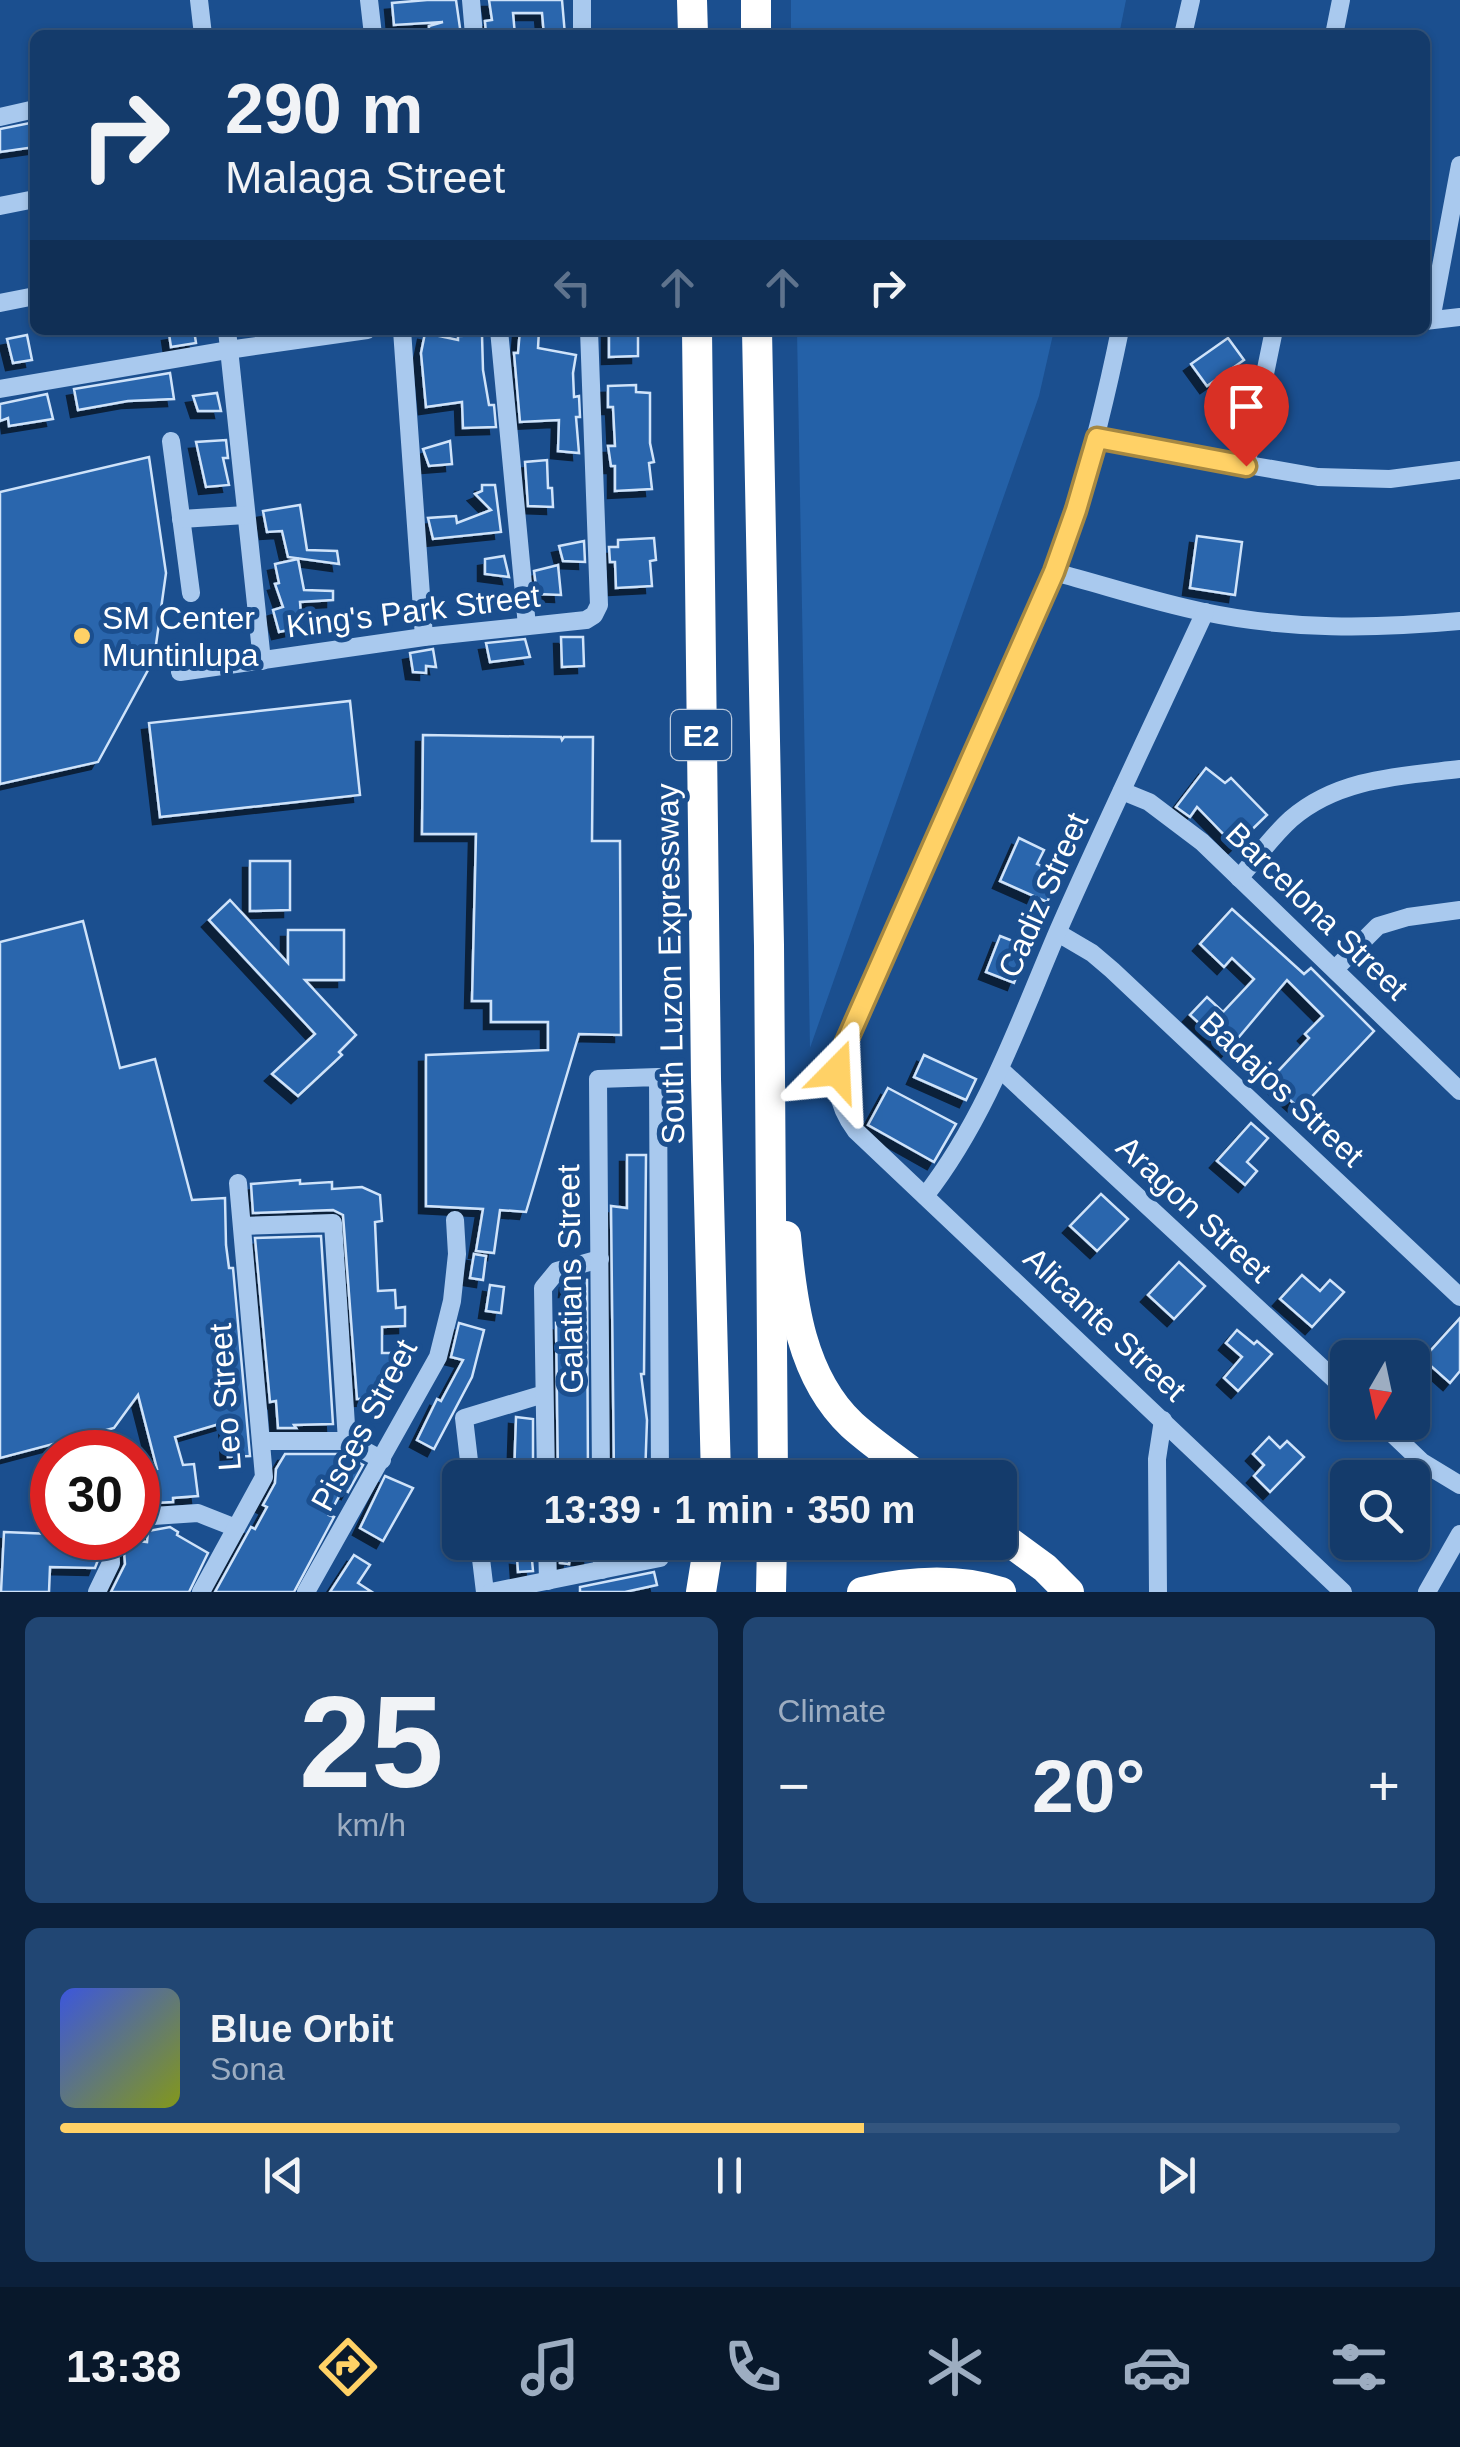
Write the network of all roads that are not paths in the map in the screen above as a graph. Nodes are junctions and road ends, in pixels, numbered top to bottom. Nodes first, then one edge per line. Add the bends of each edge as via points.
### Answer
1 (200, 0) edge
2 (370, 0) edge
3 (472, 0) edge
4 (582, 0) edge
5 (692, 0) edge
6 (756, 0) edge
7 (1191, 0) edge
8 (1340, 0) edge
9 (203, 30) edge
10 (373, 30) edge
11 (474, 30) edge
12 (582, 30) edge
13 (692, 30) edge
14 (756, 30) edge
15 (1184, 30) edge
16 (1335, 30) edge
17 (30, 110) edge
18 (0, 117) edge
19 (1460, 165) edge
20 (30, 200) edge
21 (0, 206) edge
22 (30, 297) edge
23 (0, 303) edge
24 (1430, 310) edge
25 (1460, 316) edge
26 (1430, 320) edge
27 (227, 335) edge
28 (332, 335) edge
29 (402, 335) edge
30 (499, 335) edge
31 (589, 335) edge
32 (697, 335) edge
33 (757, 335) edge
34 (1119, 335) edge
35 (1273, 335) edge
36 (228, 350) junction
37 (0, 390) edge
38 (1097, 438) junction
39 (172, 441) dead end
40 (1246, 466) junction
41 (1460, 470) edge
42 (246, 515) junction
43 (181, 519) junction
44 (1054, 572) junction
45 (191, 594) dead end
46 (1205, 612) junction
47 (1460, 621) edge
48 (526, 626) junction
49 (424, 638) junction
50 (262, 661) junction
51 (180, 672) dead end
52 (1460, 769) edge
53 (1122, 791) junction
54 (1239, 878) junction
55 (1460, 910) edge
56 (1058, 933) junction
57 (1335, 969) junction
58 (1000, 1069) junction
59 (1460, 1090) edge
60 (770, 1156) junction
61 (238, 1183) dead end
62 (925, 1196) junction
63 (455, 1220) dead end
64 (242, 1226) junction
65 (600, 1260) junction
66 (1460, 1296) edge
67 (1330, 1375) edge
68 (544, 1394) junction
69 (1162, 1420) junction
70 (1399, 1440) edge
71 (347, 1441) junction
72 (262, 1442) junction
73 (382, 1460) junction
74 (470, 1460) edge
75 (546, 1460) edge
76 (602, 1460) edge
77 (660, 1460) edge
78 (716, 1460) edge
79 (772, 1460) edge
80 (898, 1460) edge
81 (1460, 1484) edge
82 (160, 1516) edge
83 (236, 1528) junction
84 (1460, 1534) edge
85 (1017, 1547) edge
86 (111, 1560) edge
87 (482, 1560) edge
88 (547, 1560) edge
89 (602, 1560) edge
90 (631, 1560) edge
91 (706, 1560) edge
92 (719, 1560) edge
93 (772, 1560) edge
94 (602, 1570) junction
95 (548, 1580) junction
96 (97, 1592) edge
97 (200, 1592) edge
98 (306, 1592) edge
99 (488, 1592) edge
100 (701, 1592) edge
101 (720, 1592) edge
102 (772, 1592) edge
103 (862, 1592) edge
104 (1001, 1592) edge
105 (1069, 1592) edge
106 (1158, 1592) edge
107 (1343, 1592) edge
108 (1427, 1592) edge

1 - 9 street
2 - 10 street
3 - 11 street
4 - 12 street
5 - 13 highway
6 - 14 highway
7 - 15 street
8 - 16 street
17 - 18 street
19 - 24 street
20 - 21 street
22 - 23 street
25 - 26 street
27 - 36 street
28 - 36 street
29 - 49 street
30 - 48 street
31 - 48 street, King's Park Street via 599,605 586,620
32 - 78 highway, South Luzon Expressway / E2
33 - 60 highway, E2
34 - 38 street
35 - 40 street
36 - 37 street
36 - 42 street
38 - 40 street
38 - 44 street
39 - 43 street
40 - 41 street via 1353,480
42 - 43 street
42 - 50 street
43 - 45 street
44 - 46 street
44 - 62 street, Alicante Street via 837,1071 844,1115
46 - 47 street via 1334,628
46 - 53 street, Cadiz Street
48 - 49 street, King's Park Street
49 - 50 street, King's Park Street
50 - 51 street, King's Park Street
52 - 54 street via 1383,778 1316,802 1290,820
53 - 54 street, Barcelona Street via 1176,821
53 - 56 street, Cadiz Street
54 - 57 street, Barcelona Street
55 - 57 street via 1378,926
56 - 58 street, Cadiz Street
56 - 66 street, Badajos Street via 1112,970
57 - 59 street, Barcelona Street
58 - 62 street, Cadiz Street
58 - 67 street, Aragon Street
60 - 79 highway, E2
60 - 80 highway via 813,1372 851,1424
61 - 64 street, Leo Street
62 - 69 street, Alicante Street
63 - 73 street, Pisces Street via 447,1327
64 - 71 street via 333,1223
64 - 72 street, Leo Street
65 - 68 street via 556,1271 543,1288
65 - 76 street, Galatians Street
65 - 77 street, Galatians Street via 598,1080 658,1077
68 - 74 street via 464,1418
68 - 75 street
69 - 106 street
69 - 107 street, Alicante Street
70 - 81 street
71 - 72 street
71 - 73 street
72 - 83 street, Leo Street via 264,1477
73 - 98 street, Pisces Street
82 - 83 street via 198,1513
83 - 97 street, Leo Street
84 - 108 street
85 - 105 highway
86 - 96 street
87 - 99 street
88 - 95 street
89 - 94 street
90 - 94 street
91 - 100 highway
92 - 101 highway
93 - 102 highway
94 - 95 street
95 - 99 street
103 - 104 highway via 940,1581

